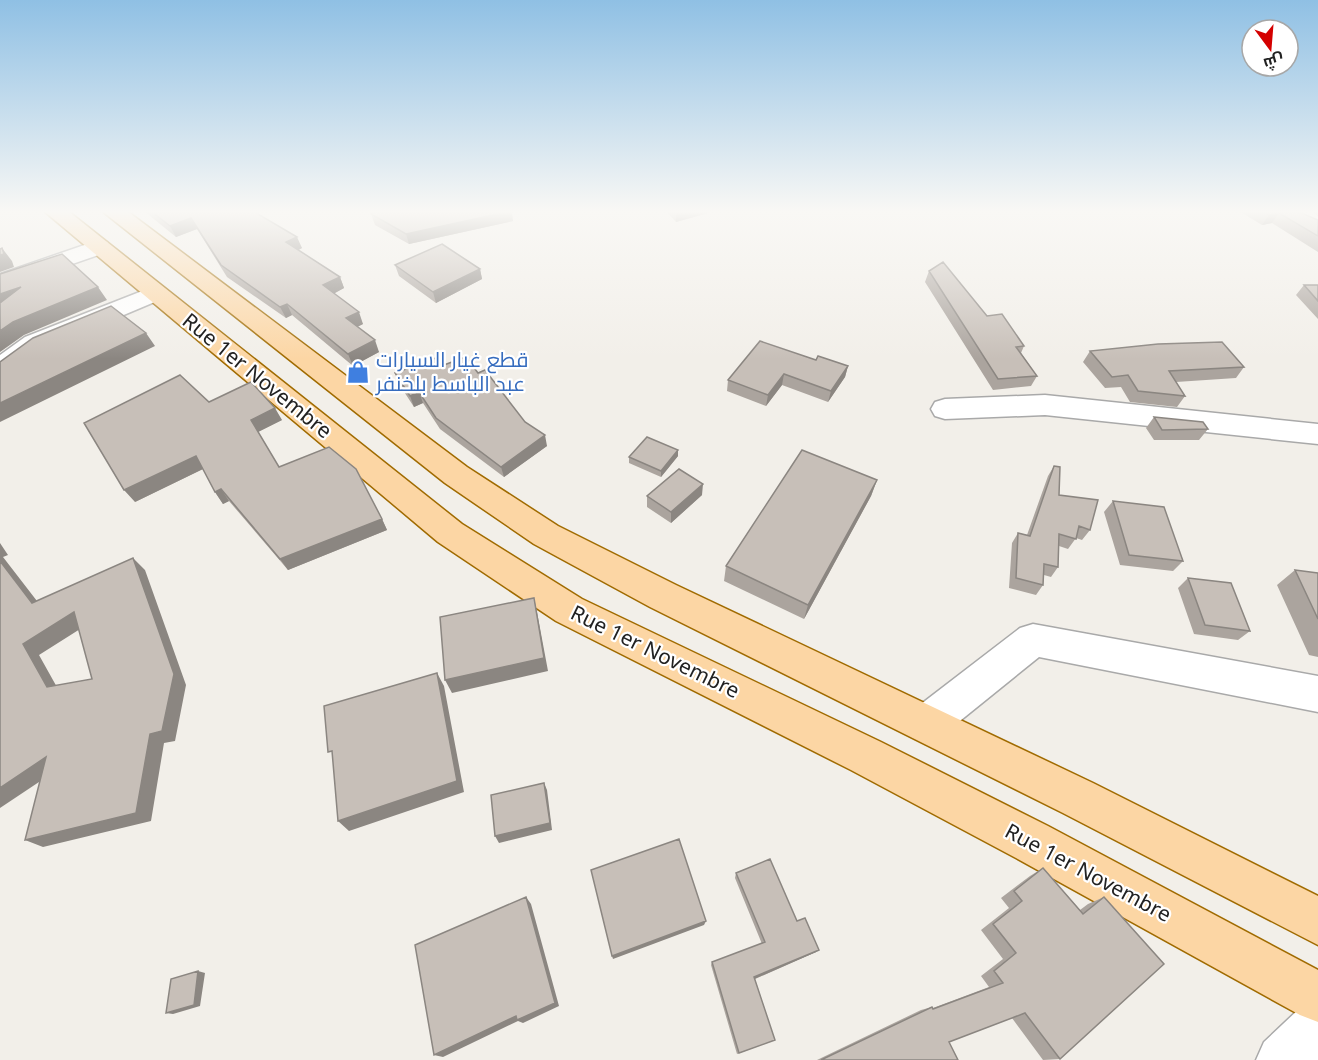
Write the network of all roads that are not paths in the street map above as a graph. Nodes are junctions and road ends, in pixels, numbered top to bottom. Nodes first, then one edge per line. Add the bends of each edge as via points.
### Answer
1 (61, 260) edge
2 (116, 260) edge
3 (177, 260) edge
4 (0, 282) edge
5 (155, 292) junction
6 (0, 368) edge
7 (945, 409) dead end
8 (1318, 434) edge
9 (1318, 694) edge
10 (926, 724) junction
11 (1318, 921) edge
12 (1318, 997) edge
13 (1318, 1026) edge
14 (1282, 1060) edge

1 - 4 street
2 - 5 main road, Rue 1er Novembre
3 - 10 main road via 456,475 546,535
5 - 6 street via 34,343
5 - 12 main road, Rue 1er Novembre via 450,533 569,610 866,756
7 - 8 street via 1045,405
9 - 10 street via 1033,640
10 - 11 main road
13 - 14 street

